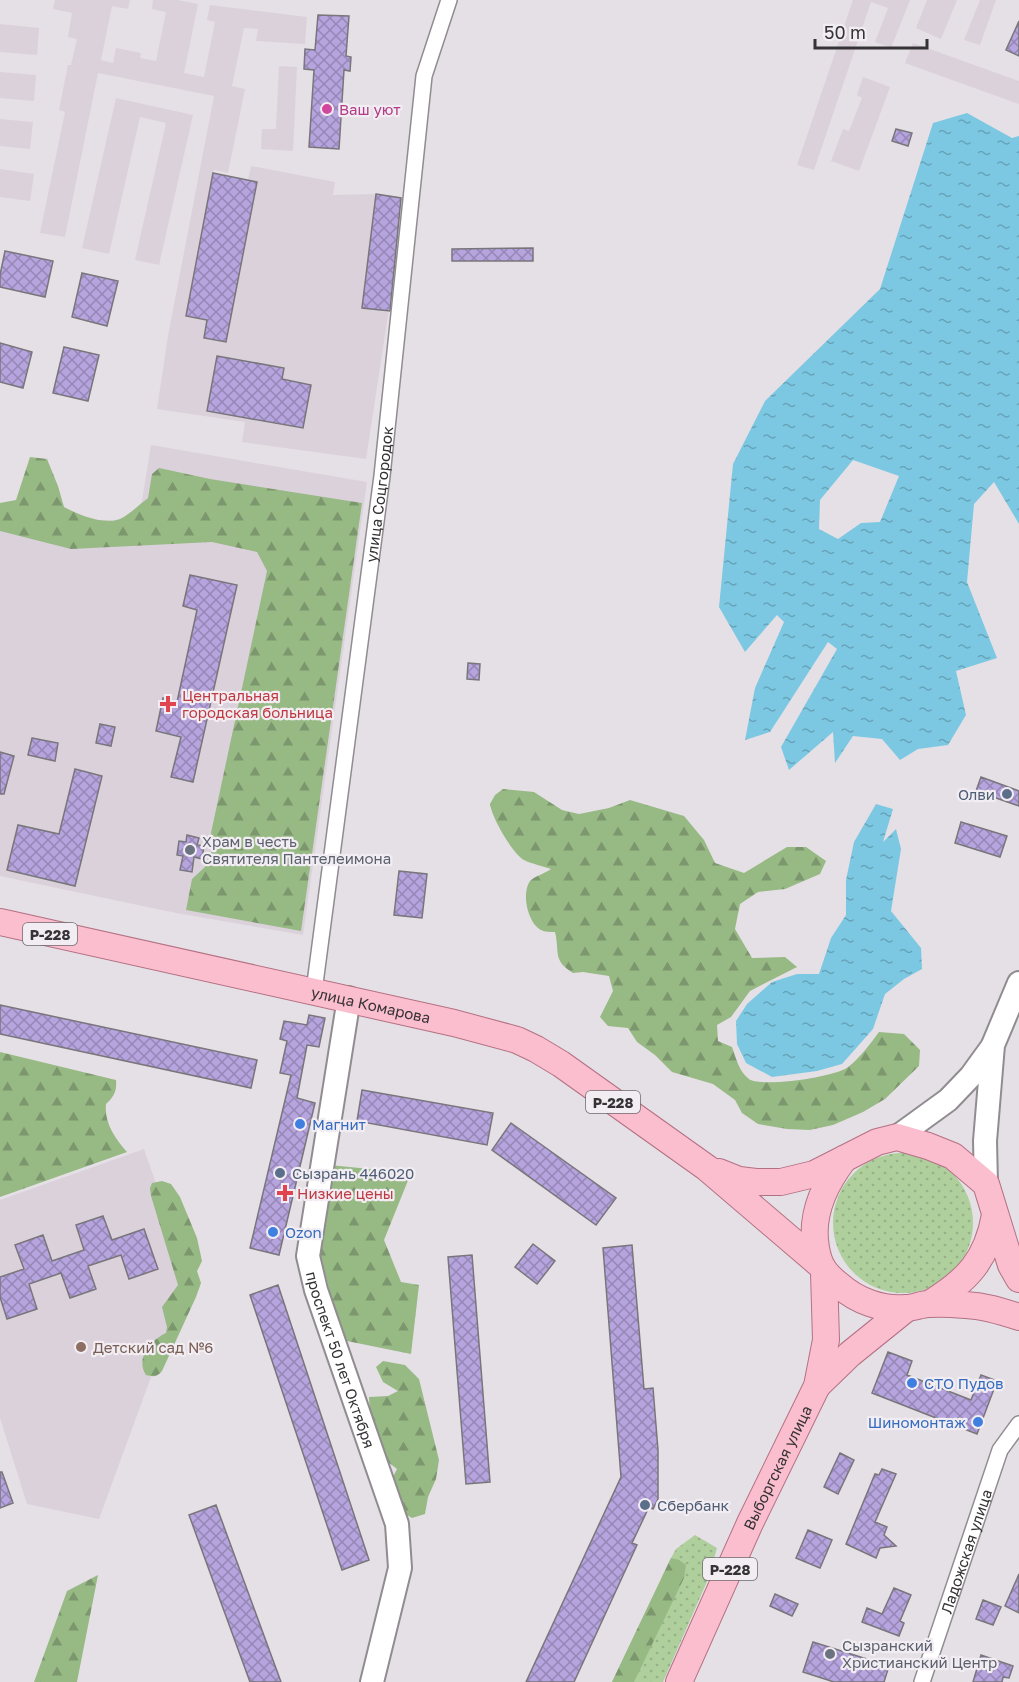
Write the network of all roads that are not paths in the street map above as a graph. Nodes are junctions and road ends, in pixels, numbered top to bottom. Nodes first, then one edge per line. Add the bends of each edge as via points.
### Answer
1 (448, 0) edge
2 (0, 922) edge
3 (1019, 983) edge
4 (314, 991) junction
5 (349, 998) junction
6 (993, 1045) junction
7 (897, 1137) junction
8 (844, 1159) junction
9 (707, 1168) junction
10 (986, 1184) junction
11 (995, 1215) junction
12 (821, 1268) junction
13 (1019, 1279) edge
14 (918, 1306) junction
15 (1019, 1317) edge
16 (816, 1386) junction
17 (1019, 1424) edge
18 (372, 1682) edge
19 (679, 1682) edge
20 (922, 1682) edge

1 - 4 street, улица Соцгородок via 424,76 382,476
2 - 4 main road, улица Комарова / Р-228
3 - 6 street
4 - 5 main road, улица Комарова / Р-228
5 - 9 main road, улица Комарова / Р-228 via 495,1033 536,1049
5 - 18 street, проспект 50 лет Октября via 308,1256 316,1290 397,1524 400,1568
6 - 7 street via 948,1100
6 - 10 street via 985,1131
7 - 8 main road, Р-228 via 877,1142
7 - 10 main road via 953,1156
8 - 9 main road, Р-228 via 814,1174 781,1182 739,1180
8 - 12 main road, Р-228 via 830,1177 817,1210 814,1242
9 - 12 main road, Р-228
10 - 11 main road
11 - 13 main road
11 - 14 main road, Р-228 via 984,1253 969,1275 952,1290
12 - 14 main road, Р-228 via 848,1293 877,1306
12 - 16 main road, Р-228 via 826,1340
14 - 15 main road, Р-228 via 995,1308
14 - 16 main road, Р-228 via 850,1354
16 - 19 main road, Выборгская улица / Р-228
17 - 20 street, Ладожская улица via 1000,1450

